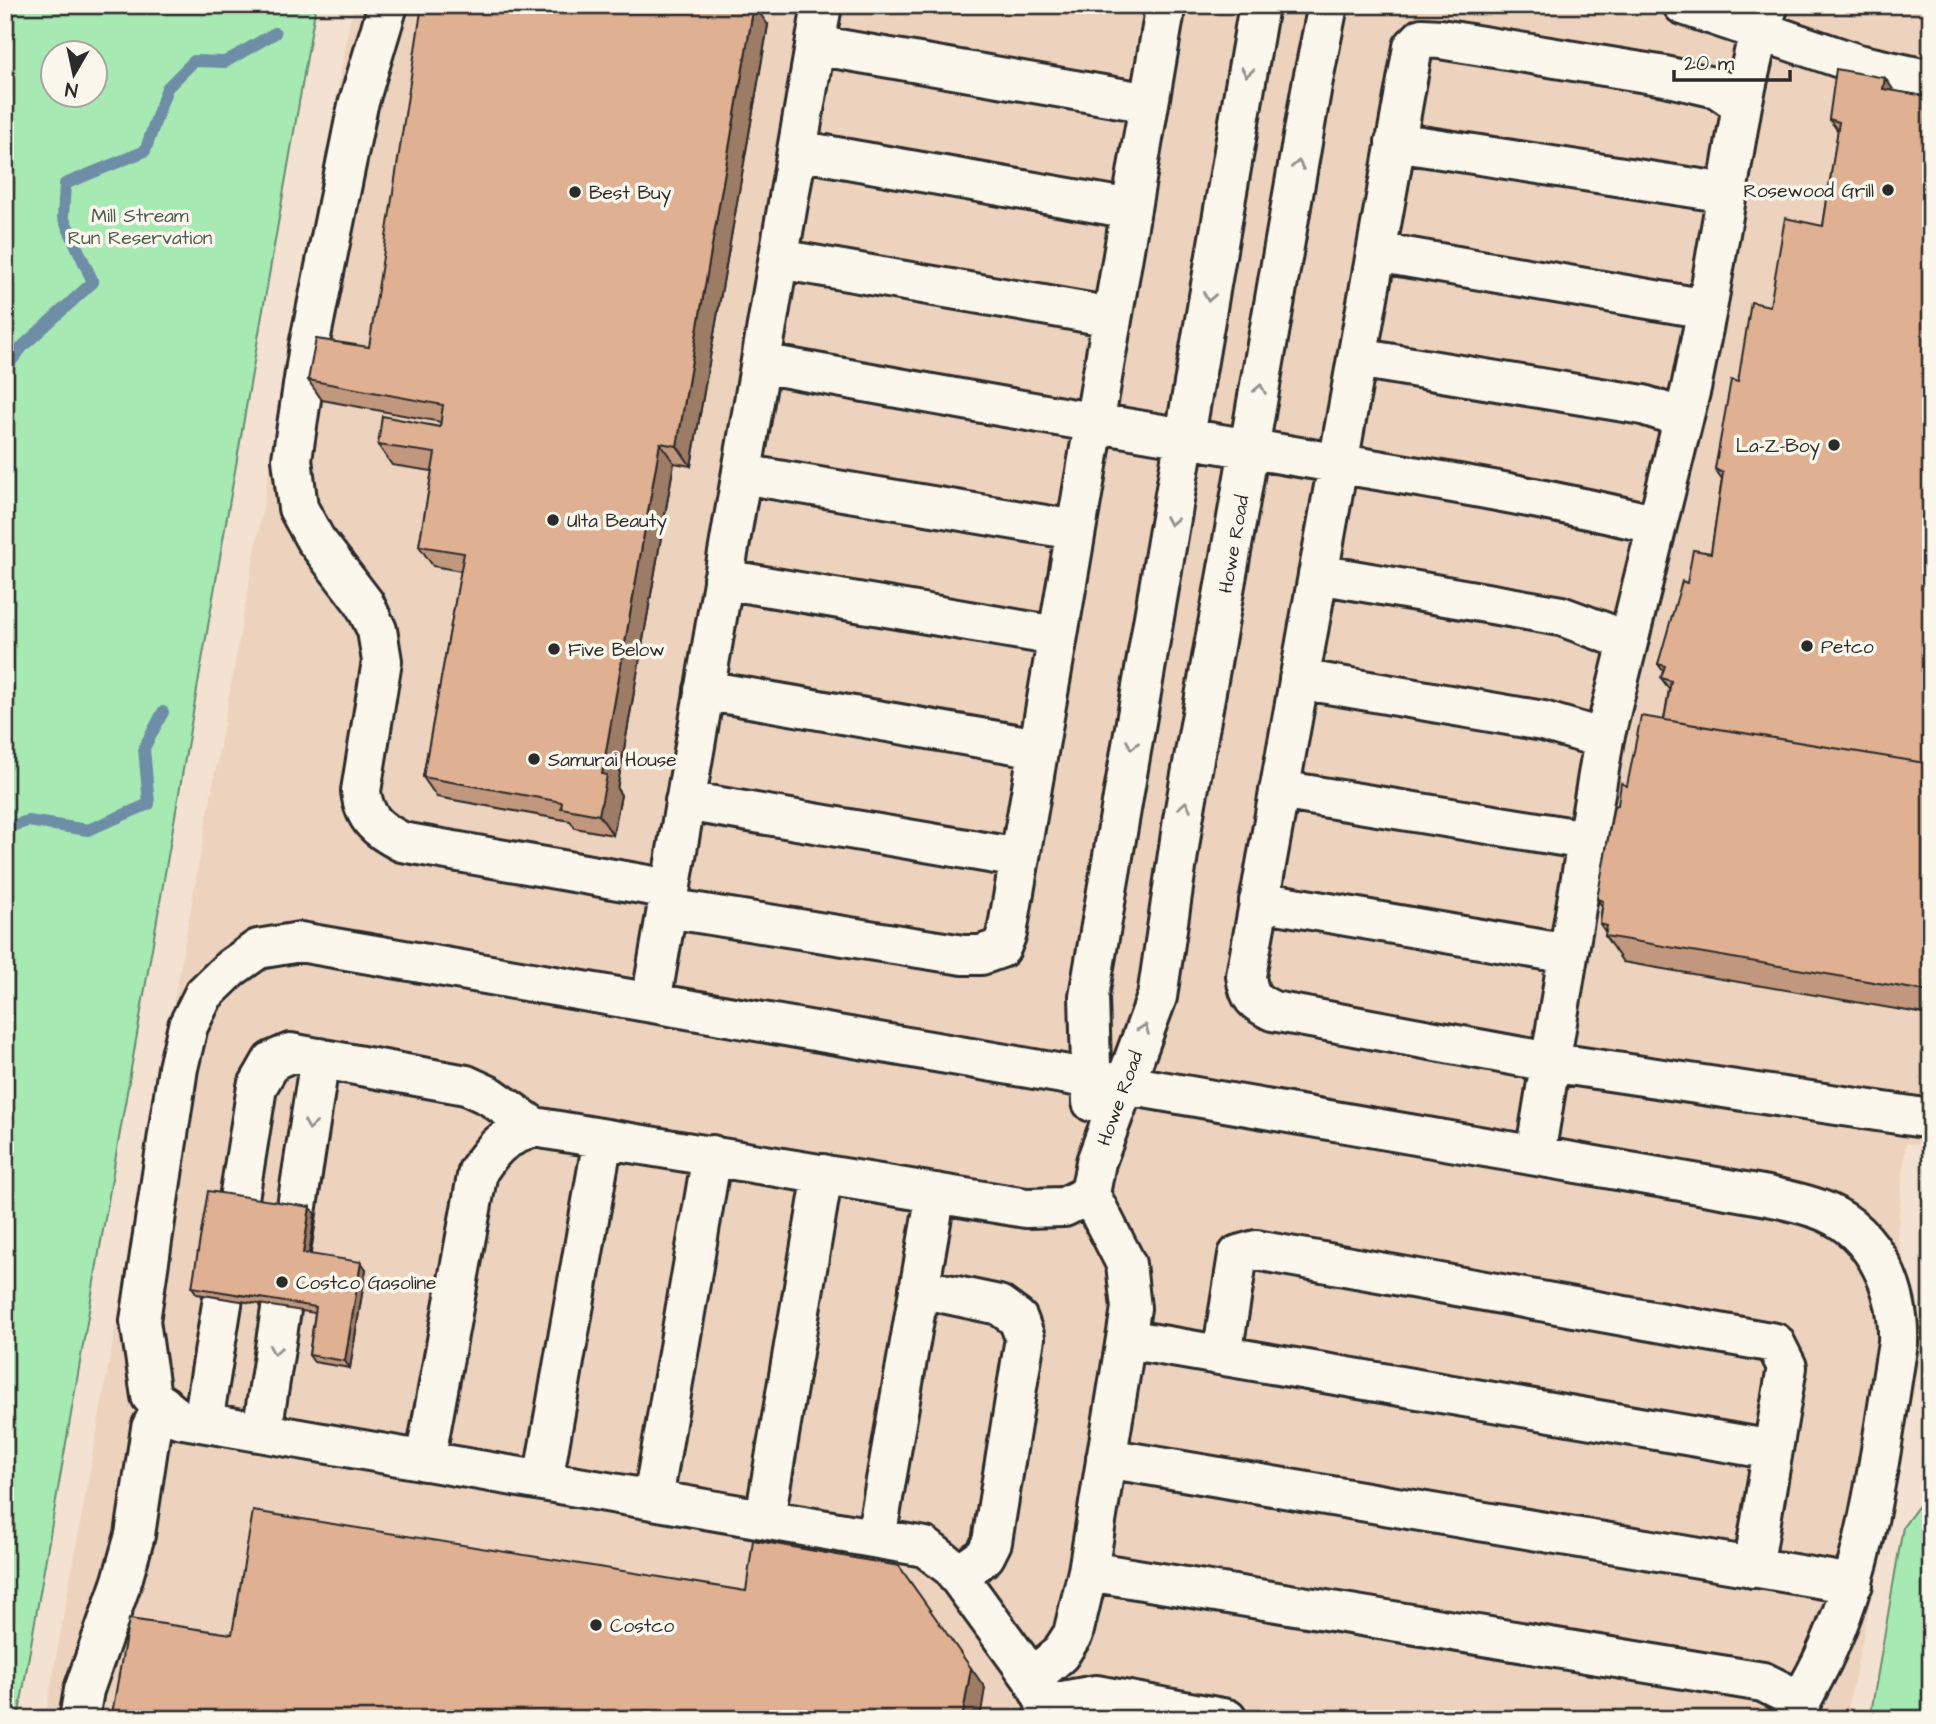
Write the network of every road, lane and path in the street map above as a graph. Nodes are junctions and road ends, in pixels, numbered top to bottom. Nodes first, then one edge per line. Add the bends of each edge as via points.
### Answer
1 (388, 5) edge
2 (822, 5) edge
3 (1160, 5) edge
4 (1259, 5) edge
5 (1328, 5) edge
6 (1683, 5) edge
7 (1764, 18) edge
8 (815, 45) junction
9 (1931, 79) edge
10 (1149, 103) junction
11 (1742, 105) junction
12 (1395, 142) junction
13 (797, 150) junction
14 (1727, 193) junction
15 (1131, 209) junction
16 (1376, 252) junction
17 (779, 259) junction
18 (1707, 309) junction
19 (1112, 317) junction
20 (1357, 358) junction
21 (761, 363) junction
22 (1684, 418) junction
23 (1094, 424) junction
24 (1185, 437) junction
25 (1250, 449) junction
26 (1339, 463) junction
27 (741, 474) junction
28 (1657, 525) junction
29 (1075, 530) junction
30 (1318, 574) junction
31 (723, 579) junction
32 (1056, 636) junction
33 (1628, 641) junction
34 (1299, 679) junction
35 (704, 690) junction
36 (1604, 739) junction
37 (1038, 748) junction
38 (1279, 790) junction
39 (685, 802) junction
40 (1587, 840) junction
41 (1019, 858) junction
42 (668, 899) junction
43 (1259, 901) junction
44 (1568, 954) junction
45 (651, 1002) junction
46 (320, 1058) junction
47 (1549, 1062) junction
48 (1107, 1080) junction
49 (1931, 1119) edge
50 (534, 1127) junction
51 (603, 1139) junction
52 (712, 1155) junction
53 (1535, 1155) junction
54 (822, 1174) junction
55 (1093, 1178) junction
56 (936, 1193) junction
57 (919, 1288) junction
58 (1126, 1339) junction
59 (1222, 1355) junction
60 (163, 1405) junction
61 (203, 1422) junction
62 (262, 1432) junction
63 (1773, 1450) junction
64 (1106, 1458) junction
65 (425, 1461) junction
66 (543, 1481) junction
67 (653, 1499) junction
68 (765, 1518) junction
69 (876, 1538) junction
70 (1753, 1569) junction
71 (1088, 1572) junction
72 (957, 1576) junction
73 (1853, 1584) junction
74 (1040, 1700) edge
75 (1795, 1710) edge
76 (79, 1719) edge
77 (1227, 1719) edge

1 - 42 lane via 343,174 292,459 298,508 315,539 364,603 377,630 382,661 361,791 363,808 385,834 402,842
2 - 8 lane
3 - 10 lane via 1164,16
4 -> 24 lane, Howe Road
25 -> 5 lane, Howe Road
6 - 7 lane
7 - 9 lane via 1858,64
7 - 11 lane
8 - 10 lane
8 - 13 lane
10 - 15 lane
11 - 12 lane via 1717,88 1665,75 1422,38 1413,47
11 - 14 lane
12 - 14 lane
12 - 16 lane
13 - 15 lane
13 - 17 lane
14 - 18 lane
15 - 19 lane
16 - 18 lane
16 - 20 lane
17 - 19 lane
17 - 21 lane
18 - 22 lane
19 - 23 lane
20 - 22 lane via 1643,405
20 - 26 lane
21 - 23 lane
21 - 27 lane
22 - 28 lane
23 - 24 lane
23 - 29 lane
24 - 25 lane
24 -> 48 lane, Howe Road via 1089,996
25 - 26 lane
48 -> 25 lane, Howe Road via 1157,997 1183,820
26 - 28 lane via 1585,507
26 - 30 lane
27 - 29 lane
27 - 31 lane
28 - 33 lane
29 - 32 lane
30 - 33 lane via 1561,616
30 - 34 lane
31 - 32 lane
31 - 35 lane
32 - 37 lane
33 - 36 lane
34 - 36 lane via 1543,721
34 - 38 lane
35 - 37 lane
35 - 39 lane
36 - 40 lane
37 - 41 lane
38 - 40 lane
38 - 43 lane
39 - 41 lane
39 - 42 lane
40 - 44 lane
41 - 42 lane via 1007,933 1001,948 981,955
42 - 45 lane
43 - 44 lane
43 - 47 lane via 1246,976 1256,1003 1273,1011
44 - 47 lane
45 - 48 lane
45 - 60 lane via 300,942 258,949 231,968 204,994 188,1026 177,1068 140,1321 151,1396
46 - 50 lane via 466,1085
46 - 61 lane via 290,1053 272,1061 257,1087
46 -> 62 lane
47 - 49 lane
47 - 53 lane
48 - 53 lane
48 - 55 lane, Howe Road
50 - 51 lane
50 - 65 lane via 509,1136 478,1171
51 - 52 lane
51 - 66 lane
52 - 54 lane
52 - 67 lane
53 - 73 lane via 1802,1203 1850,1227 1869,1247 1885,1271 1899,1325 1869,1517
54 - 56 lane
54 - 68 lane
55 - 56 lane via 1064,1208 1026,1208
55 - 58 lane via 1126,1264 1131,1308
56 - 57 lane
57 - 69 lane
57 - 72 lane via 999,1305 1018,1319 1025,1338 992,1542 985,1556
58 - 59 lane
58 - 64 lane
59 - 63 lane
59 - 63 lane via 1238,1255 1256,1250 1775,1343 1787,1367
60 - 61 lane via 178,1418
60 - 76 lane via 151,1428 135,1535 84,1690
61 - 62 lane
62 - 65 lane
63 - 70 lane
64 - 70 lane
64 - 71 lane
65 - 66 lane
66 - 67 lane
67 - 68 lane
68 - 69 lane
69 - 72 lane via 925,1547
70 - 73 lane
71 - 74 lane via 1073,1634
71 - 75 lane via 1763,1682
72 - 74 lane
73 - 75 lane via 1822,1662
74 - 77 lane via 1096,1695

